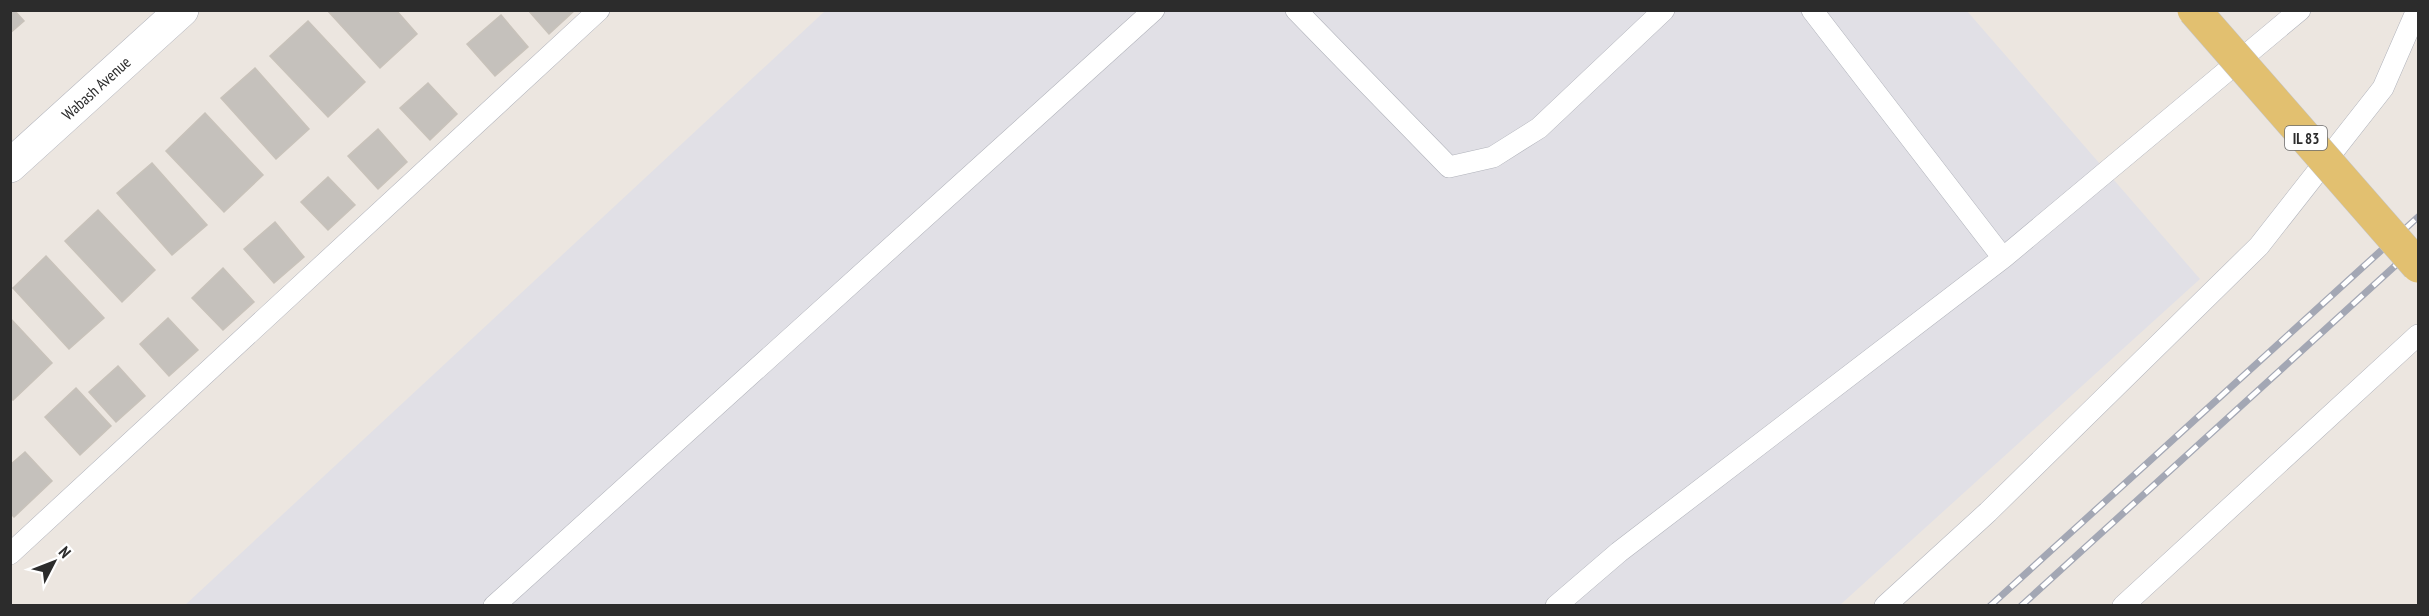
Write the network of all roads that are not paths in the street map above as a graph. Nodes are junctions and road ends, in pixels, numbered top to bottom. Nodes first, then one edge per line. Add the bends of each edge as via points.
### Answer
1 (182, 10) edge
2 (599, 10) edge
3 (1154, 10) edge
4 (1296, 10) edge
5 (1664, 10) edge
6 (1812, 10) edge
7 (2194, 10) edge
8 (2300, 10) edge
9 (2417, 10) edge
10 (10, 166) edge
11 (2003, 258) junction
12 (2418, 266) edge
13 (2418, 335) edge
14 (10, 554) edge
15 (494, 606) edge
16 (1556, 606) edge
17 (1885, 606) edge
18 (2123, 606) edge

1 - 10 street, Wabash Avenue
2 - 14 lane
3 - 15 lane
4 - 5 lane via 1449,166 1493,157 1539,128
6 - 11 lane
7 - 12 main road, IL 83, bridge
8 - 11 lane
9 - 17 lane via 2383,88 2259,246 1988,512
11 - 16 lane via 1620,552
13 - 18 lane

